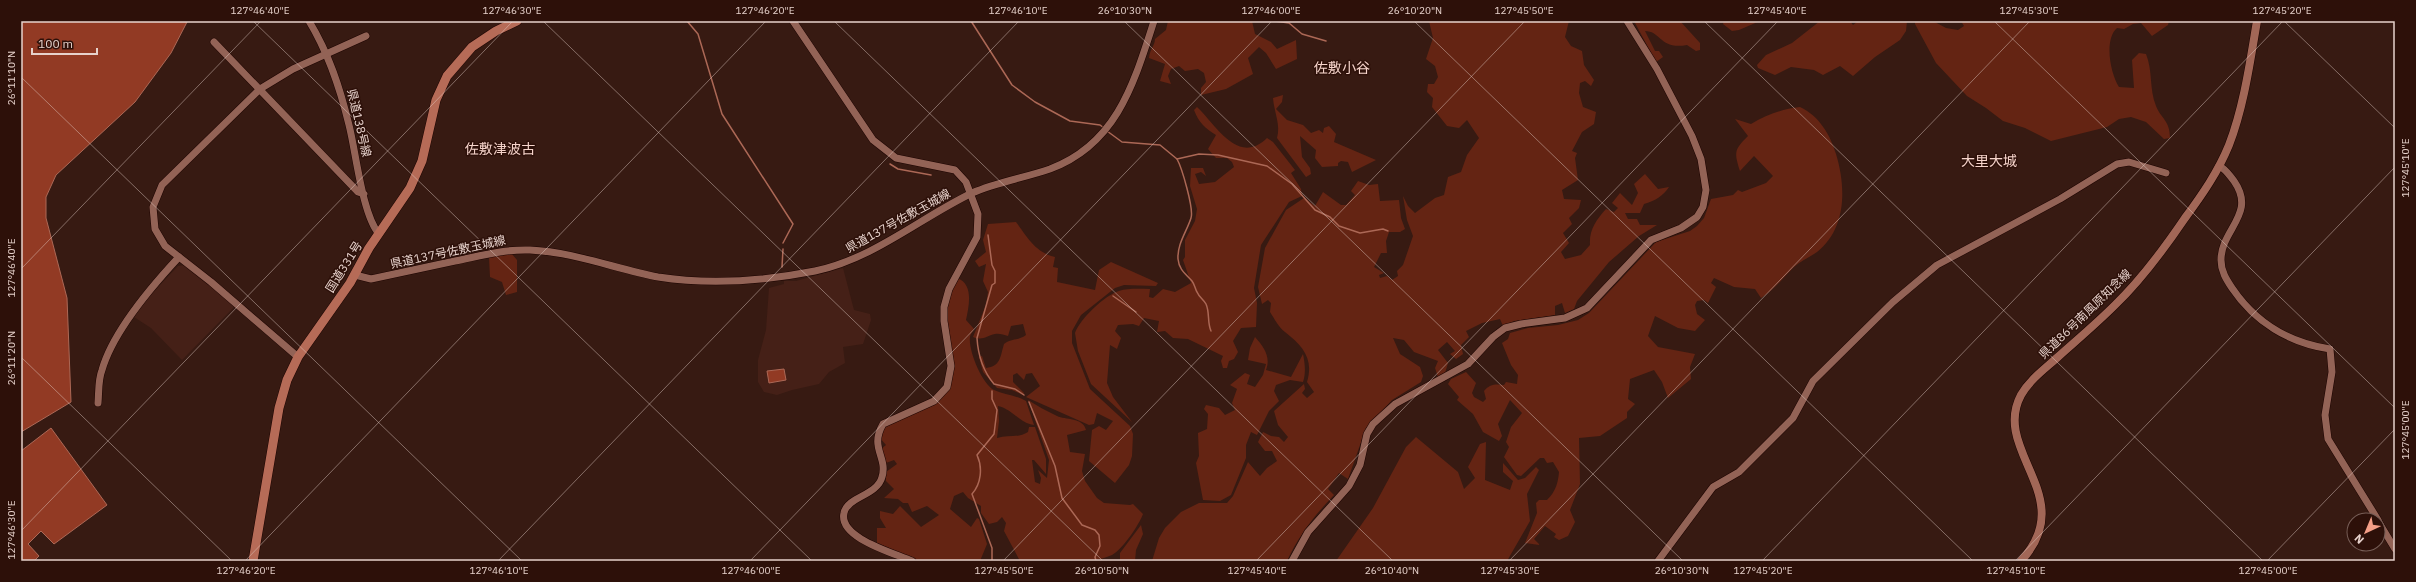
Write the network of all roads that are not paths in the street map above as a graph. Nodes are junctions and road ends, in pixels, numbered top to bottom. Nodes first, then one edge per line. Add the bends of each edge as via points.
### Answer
1 (308, 21) edge
2 (517, 21) edge
3 (793, 21) edge
4 (1154, 21) edge
5 (1627, 21) edge
6 (2257, 21) edge
7 (366, 36) dead end
8 (214, 42) dead end
9 (327, 53) junction
10 (260, 89) junction
11 (2219, 166) junction
12 (2166, 173) dead end
13 (364, 194) junction
14 (972, 194) junction
15 (379, 234) junction
16 (179, 257) junction
17 (355, 275) junction
18 (298, 357) junction
19 (98, 403) dead end
20 (2373, 512) edge
21 (2386, 534) edge
22 (2395, 549) edge
23 (253, 561) edge
24 (912, 561) edge
25 (1292, 561) edge
26 (1658, 561) edge
27 (2021, 561) edge

1 - 9 street, 県道138号線
2 - 15 highway, 国道331号 via 472,47 447,76 436,100 420,167 410,188
3 - 14 street via 873,140 896,158 955,170 966,182
4 - 14 street, 県道137号佐敷玉城線 via 1125,101 1106,130 1082,152 1060,165 1003,181
5 - 25 street via 1657,69 1692,136 1706,190 1703,207 1697,217 1685,226 1651,240 1587,308 1565,318 1505,328 1468,364 1395,404 1373,424 1367,434 1360,465 1349,486 1308,532
6 - 11 main road, 県道86号南風原知念線 via 2237,121
7 - 9 street
8 - 10 street
9 - 10 street via 282,74
9 - 13 street, 県道138号線 via 343,101
10 - 13 street via 358,192
10 - 16 street via 174,172 156,194 153,207 155,229 165,246
11 - 20 street via 2238,187 2242,202 2238,218 2221,255 2222,272 2245,305 2271,327 2301,343 2330,349 2332,372 2325,415 2328,438
11 - 27 main road, 県道86号南風原知念線 via 2173,236 2136,284 2034,378 2022,393 2014,415 2016,432 2037,487 2042,516 2034,545
12 - 26 street via 2128,162 2116,164 2060,199 1937,264 1893,302 1818,376 1806,392 1793,418 1739,472 1713,487
13 - 15 street, 県道138号線 via 373,224
14 - 17 street, 県道137号佐敷玉城線 via 850,260 815,271 766,278 699,282 657,276 559,254 509,249 371,278
14 - 24 street via 979,220 977,237 949,290 943,314 951,366 949,383 945,391 934,401 882,424 876,441 883,470 881,481 873,489 850,502 843,514 845,526 856,536
15 - 17 highway, 国道331号
16 - 18 street
16 - 19 street via 141,300 108,356 99,380
17 - 18 highway, 国道331号
18 - 23 highway, 国道331号 via 279,408
21 - 22 street

